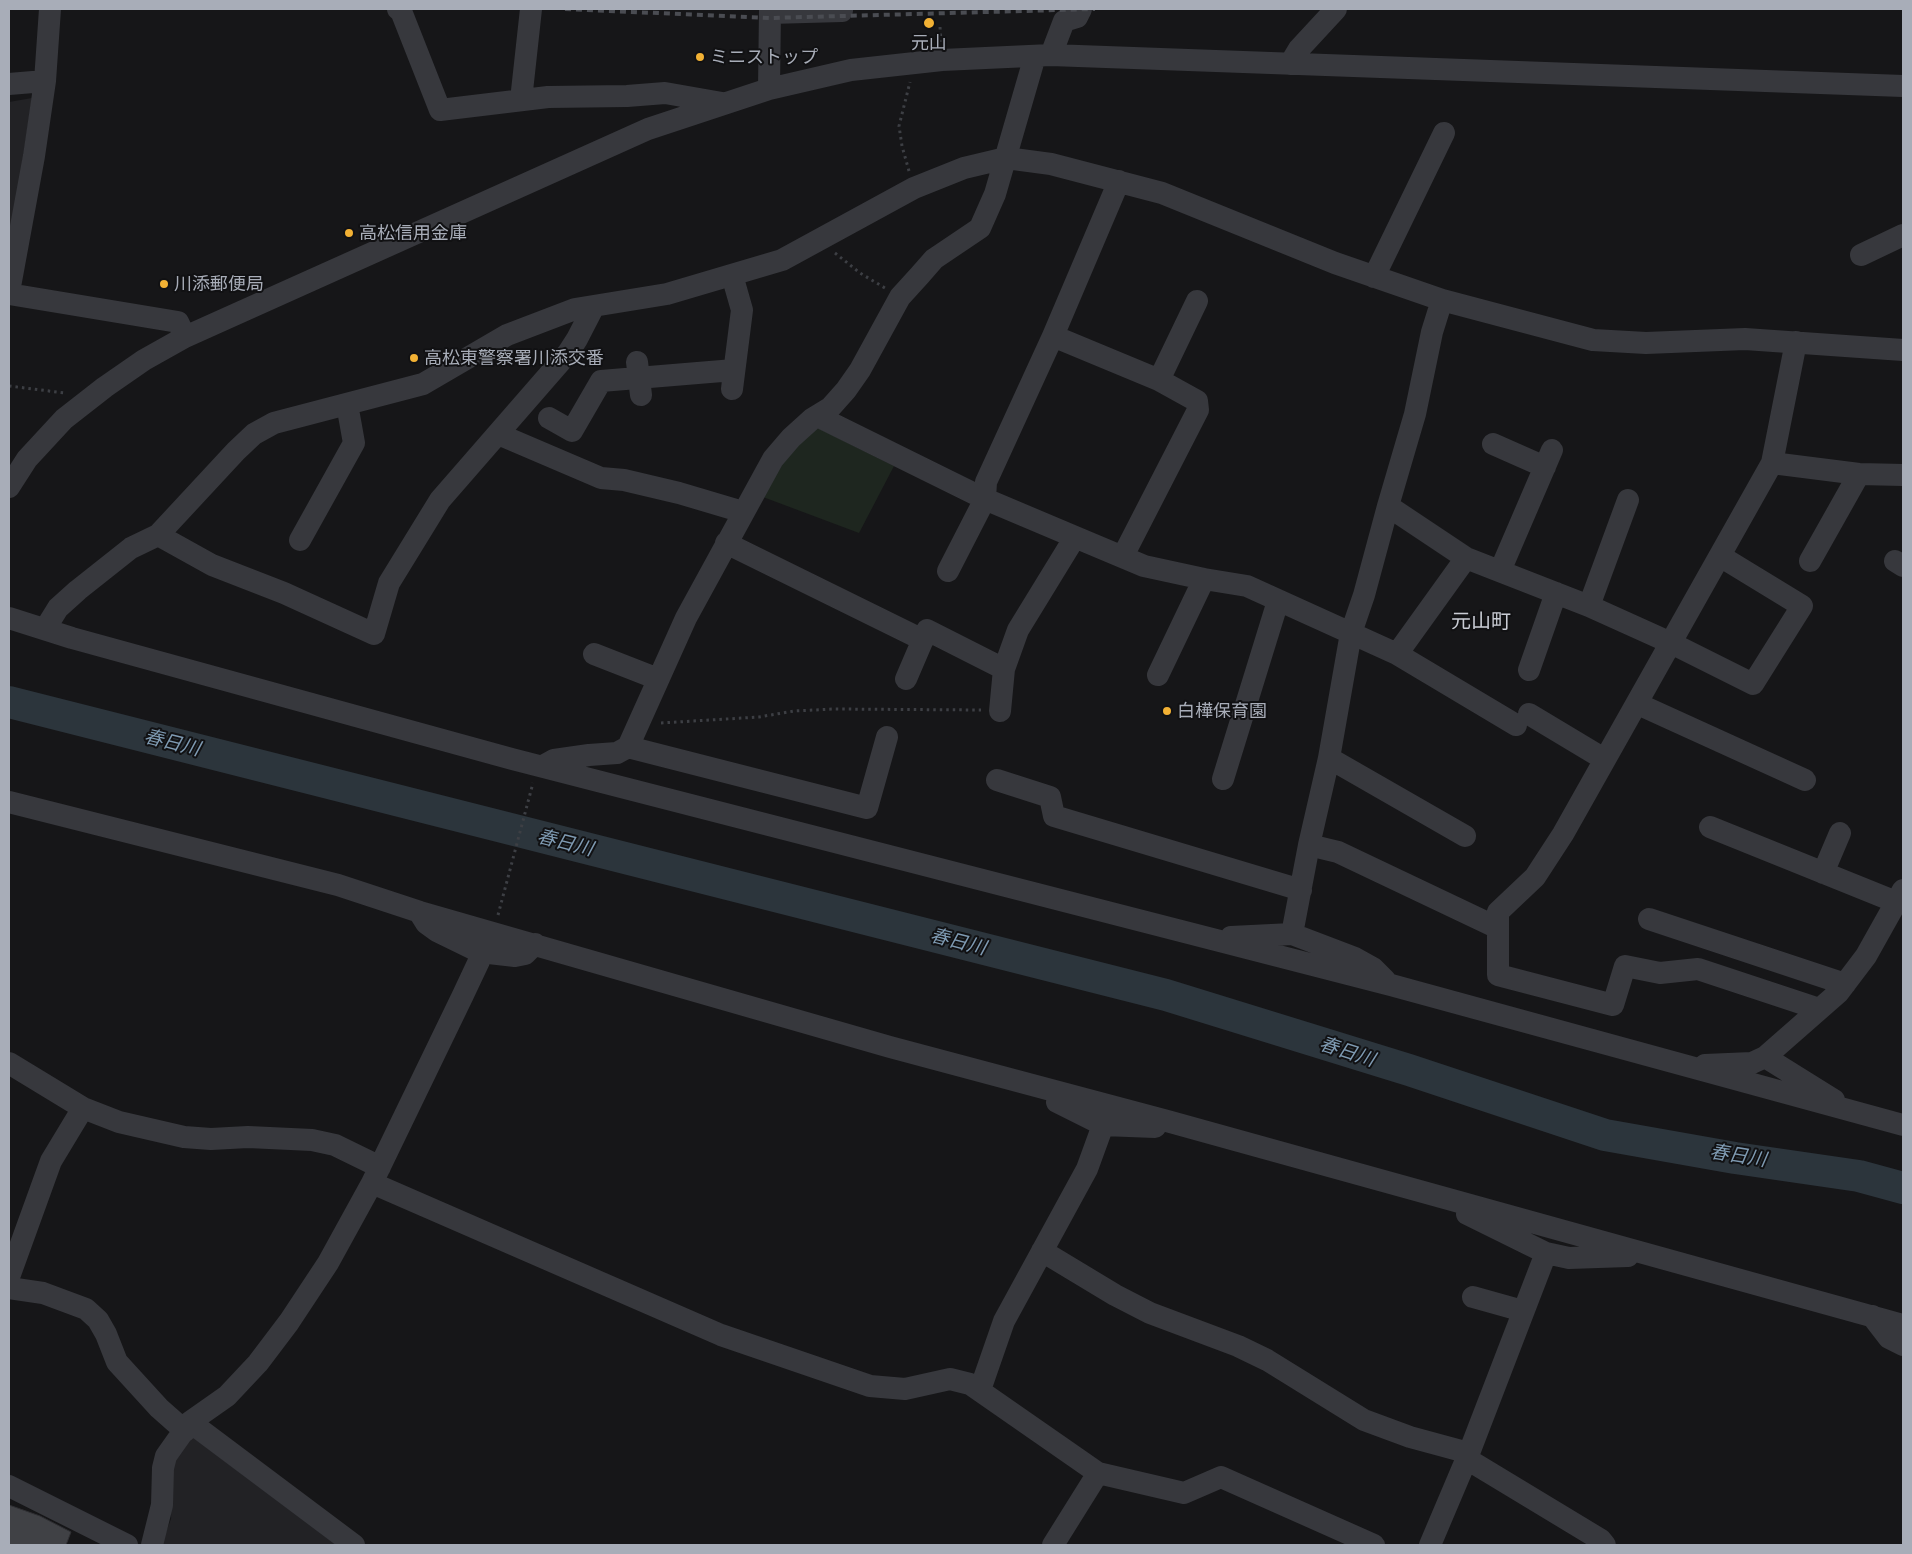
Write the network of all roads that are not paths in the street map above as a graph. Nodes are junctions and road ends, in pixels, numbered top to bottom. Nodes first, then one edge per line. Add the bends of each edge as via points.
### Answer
1 (50, 9) edge
2 (398, 9) edge
3 (531, 9) edge
4 (842, 9) edge
5 (1081, 9) edge
6 (1336, 9) edge
7 (770, 11) edge
8 (1043, 56) junction
9 (1290, 64) junction
10 (45, 81) junction
11 (9, 84) edge
12 (1903, 86) edge
13 (769, 89) junction
14 (520, 100) junction
15 (724, 103) junction
16 (1444, 133) dead end
17 (1006, 158) junction
18 (1119, 181) junction
19 (1903, 235) edge
20 (1860, 255) dead end
21 (732, 275) junction
22 (1374, 277) junction
23 (9, 293) edge
24 (1442, 300) junction
25 (1197, 301) dead end
26 (594, 306) junction
27 (1053, 336) junction
28 (185, 337) junction
29 (1796, 342) junction
30 (1903, 350) edge
31 (1159, 380) junction
32 (347, 404) junction
33 (817, 416) junction
34 (549, 418) dead end
35 (498, 434) junction
36 (1493, 444) dead end
37 (1772, 463) junction
38 (1859, 474) junction
39 (1903, 475) edge
40 (9, 487) edge
41 (985, 499) junction
42 (1628, 500) dead end
43 (1388, 506) junction
44 (743, 512) junction
45 (158, 535) junction
46 (1075, 537) junction
47 (300, 540) dead end
48 (726, 543) junction
49 (1123, 556) junction
50 (1720, 556) junction
51 (1466, 558) junction
52 (1810, 561) dead end
53 (948, 571) dead end
54 (1500, 571) junction
55 (1204, 579) junction
56 (1556, 593) junction
57 (1278, 601) junction
58 (1589, 606) junction
59 (9, 618) edge
60 (44, 628) junction
61 (1351, 633) junction
62 (923, 640) junction
63 (1671, 643) junction
64 (594, 654) dead end
65 (1397, 654) junction
66 (1004, 669) junction
67 (1529, 670) dead end
68 (1158, 674) dead end
69 (658, 679) junction
70 (906, 679) dead end
71 (1638, 704) junction
72 (1000, 711) road end
73 (887, 737) dead end
74 (628, 747) junction
75 (1329, 758) junction
76 (1604, 759) junction
77 (538, 772) junction
78 (1222, 779) dead end
79 (997, 780) dead end
80 (1805, 780) dead end
81 (9, 802) edge
82 (1710, 827) dead end
83 (1840, 833) dead end
84 (1465, 836) dead end
85 (1309, 845) junction
86 (1823, 873) junction
87 (1300, 890) junction
88 (1900, 896) edge
89 (420, 912) junction
90 (1650, 919) dead end
91 (1498, 928) junction
92 (1292, 934) junction
93 (1208, 938) junction
94 (534, 944) junction
95 (480, 952) junction
96 (1845, 984) junction
97 (1391, 985) junction
98 (1819, 1009) junction
99 (1765, 1057) junction
100 (9, 1063) edge
101 (1682, 1066) junction
102 (1039, 1087) junction
103 (83, 1108) junction
104 (1853, 1112) junction
105 (1167, 1121) junction
106 (1103, 1125) junction
107 (1903, 1125) edge
108 (376, 1175) junction
109 (1457, 1201) junction
110 (1042, 1251) junction
111 (1546, 1253) junction
112 (1651, 1255) junction
113 (9, 1277) edge
114 (9, 1288) edge
115 (1473, 1297) dead end
116 (1523, 1312) junction
117 (1872, 1316) junction
118 (1903, 1325) edge
119 (1903, 1345) edge
120 (980, 1390) junction
121 (188, 1426) junction
122 (1468, 1456) junction
123 (1098, 1473) junction
124 (9, 1486) edge
125 (127, 1545) edge
126 (152, 1545) edge
127 (354, 1545) edge
128 (1054, 1545) edge
129 (1374, 1545) edge
130 (1430, 1545) edge
131 (1606, 1545) edge

1 - 10 street
2 - 14 street via 440,110
3 - 14 street
4 - 7 street
5 - 8 street via 1077,17 1064,21
6 - 9 street
7 - 13 street
8 - 9 street
8 - 13 street via 851,70
8 - 17 street
9 - 12 street
10 - 11 street
10 - 23 street
13 - 15 street
14 - 15 street via 666,93
15 - 28 street via 648,129
16 - 22 street
17 - 18 street via 1051,164
17 - 21 street via 964,168 914,188 782,260
17 - 33 street via 980,228 934,260 900,297 860,370 830,408
18 - 22 street via 1162,194
18 - 27 street
19 - 20 street
21 - 26 street via 667,294
21 - 34 street via 742,310 733,380 639,378 600,381 572,431
22 - 24 street
23 - 28 street via 178,322
24 - 29 street via 1593,340 1646,344 1745,339
24 - 43 street via 1432,332 1416,414
25 - 31 street
26 - 32 street via 575,309 507,336 423,384
26 - 35 street via 568,354
27 - 31 street
27 - 41 street via 986,482
28 - 40 street via 136,366 64,419 27,459
29 - 30 street
29 - 37 street
31 - 49 street via 1197,402 1198,410
32 - 45 street via 274,423 254,434
32 - 47 street via 354,443
33 - 41 street
33 - 44 street via 773,459
35 - 44 street via 601,478 670,491
35 - 45 street via 440,500 389,583 374,634 212,565
36 - 54 street via 1549,458
37 - 38 street
37 - 50 street
38 - 39 street
38 - 52 street
41 - 46 street
41 - 53 street
42 - 58 street
43 - 51 street
43 - 61 street
44 - 48 street
45 - 60 street via 132,548 78,590 58,608
46 - 49 street
46 - 66 street via 1018,630
48 - 62 street
48 - 69 street
49 - 55 street via 1144,566
50 - 63 street
50 - 63 street via 1802,606 1753,684
51 - 54 street
51 - 65 street
54 - 56 street
55 - 57 street via 1247,586
55 - 68 street
56 - 58 street
56 - 67 street
57 - 61 street
57 - 78 street
58 - 63 street
59 - 60 street
60 - 77 street
61 - 65 street
61 - 75 street
62 - 66 street via 927,630
62 - 70 street
63 - 71 street
64 - 69 street
65 - 76 street
66 - 72 street
69 - 74 street
71 - 76 street
71 - 80 street
73 - 74 street via 867,808
74 - 77 street via 617,754 554,760
75 - 84 street
75 - 85 street
76 - 91 street via 1535,877 1498,912
77 - 93 street
79 - 87 street via 1050,797 1054,816
81 - 89 street via 338,884
82 - 86 street
83 - 86 street
85 - 87 street
85 - 91 street via 1338,852
86 - 88 street
87 - 92 street
88 - 96 street via 1866,956
89 - 94 street
89 - 95 street via 426,923 437,931
90 - 96 street
91 - 98 street via 1498,974 1613,1005 1625,966 1660,973 1698,969
92 - 93 street
92 - 97 street via 1355,958 1373,968
93 - 97 street
94 - 95 street via 525,954 515,956
94 - 102 street
95 - 108 street via 479,961
96 - 98 street
97 - 101 street
98 - 99 street
99 - 101 street via 1752,1063
99 - 104 street
100 - 103 street
101 - 104 street
102 - 105 street
102 - 106 street via 1054,1100
103 - 108 street via 119,1122 184,1137 312,1140 335,1146
103 - 113 street via 52,1161
104 - 107 street
105 - 106 street via 1152,1128
105 - 109 street
106 - 110 street via 1088,1169
108 - 120 street via 721,1335 870,1386 904,1389 950,1378
108 - 121 street via 328,1262 289,1322 227,1396
109 - 111 street via 1468,1216
109 - 112 street
110 - 120 street via 1004,1321
110 - 122 street via 1150,1313 1267,1360 1364,1420
111 - 112 street via 1569,1258
111 - 116 street
112 - 117 street
114 - 121 street via 43,1293 86,1309 106,1334 116,1362 159,1408
115 - 116 street
116 - 122 street
117 - 118 street
117 - 119 street via 1889,1338
120 - 123 street
121 - 126 street via 166,1456 162,1505
121 - 127 street
122 - 130 street
122 - 131 street
123 - 128 street
123 - 129 street via 1184,1493 1221,1478
124 - 125 street

